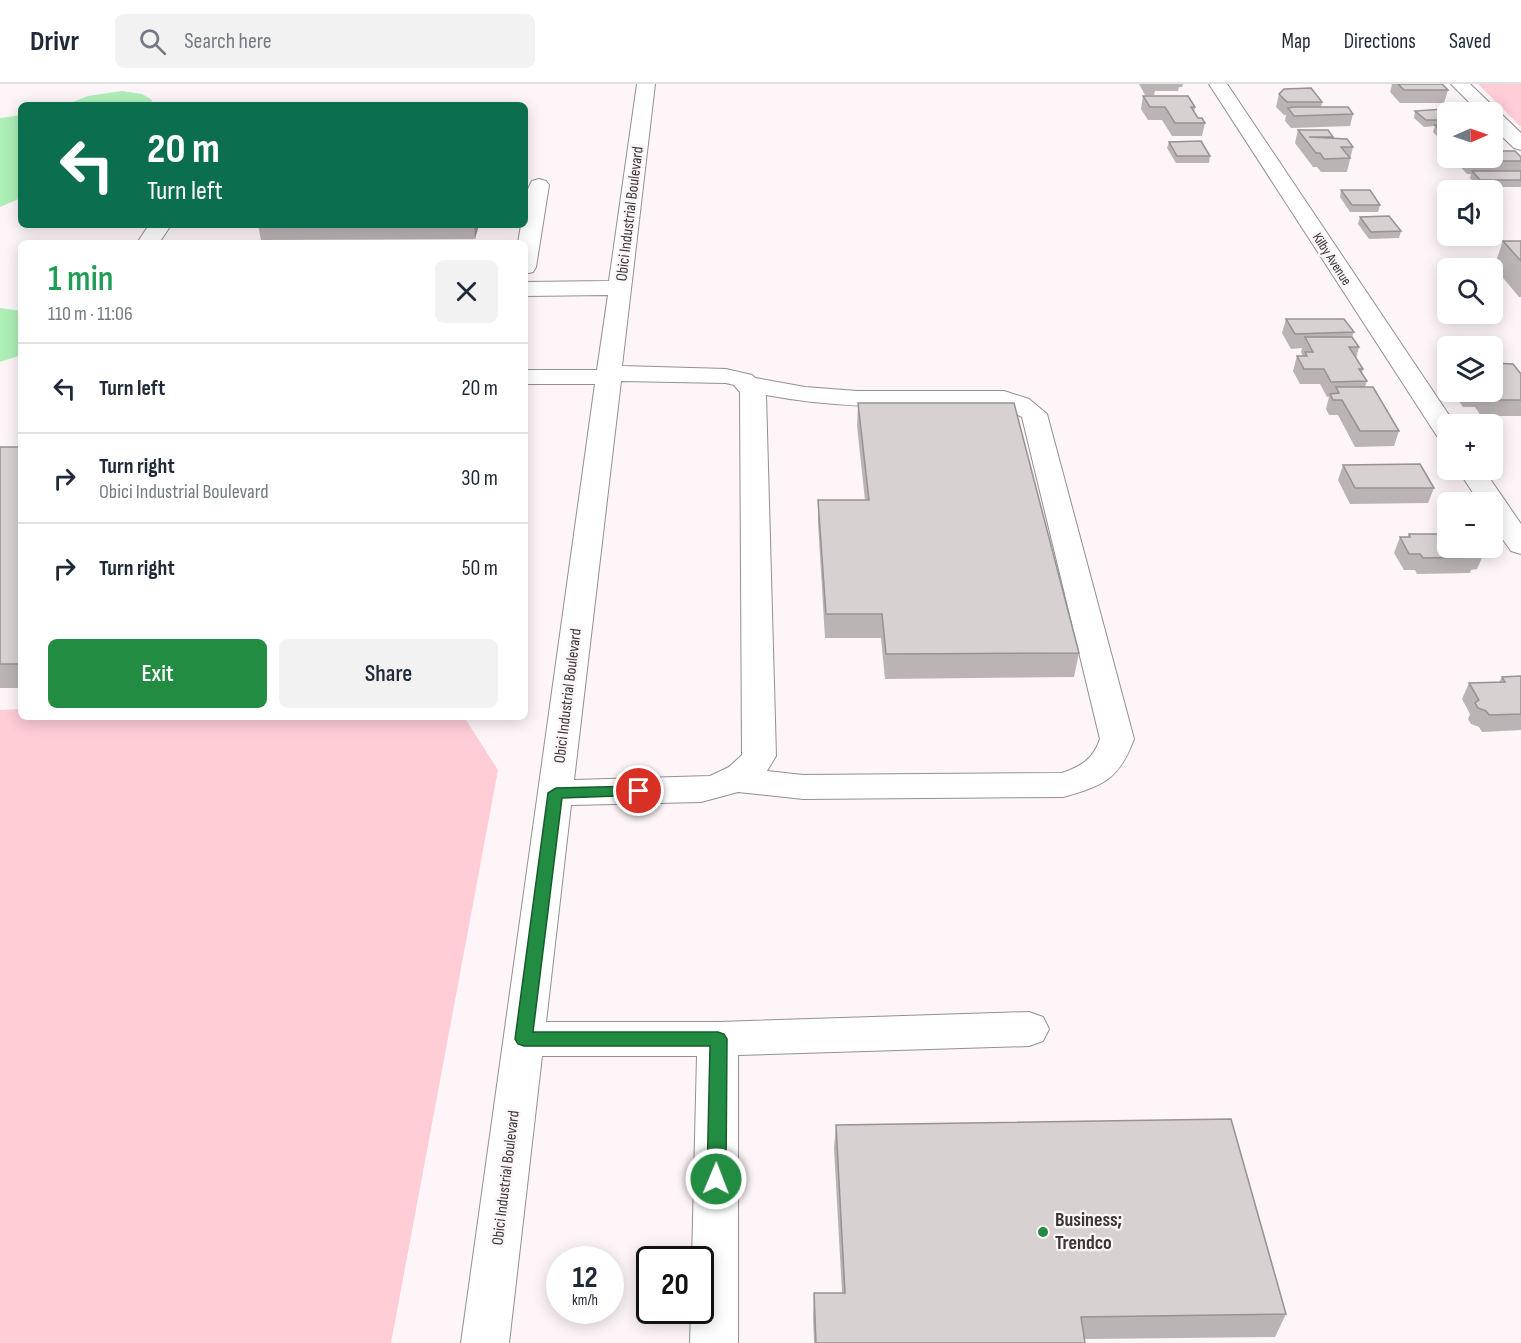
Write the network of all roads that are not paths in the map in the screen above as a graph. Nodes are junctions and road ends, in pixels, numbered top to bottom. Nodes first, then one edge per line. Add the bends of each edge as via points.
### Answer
1 (646, 84) edge
2 (1218, 84) edge
3 (1461, 84) edge
4 (1479, 102) edge
5 (1503, 126) edge
6 (1521, 144) edge
7 (539, 185) dead end
8 (528, 249) edge
9 (620, 288) junction
10 (528, 289) edge
11 (608, 375) junction
12 (528, 377) edge
13 (748, 384) junction
14 (1437, 416) edge
15 (1478, 480) edge
16 (1521, 545) edge
17 (736, 780) junction
18 (556, 793) junction
19 (1029, 1029) dead end
20 (524, 1039) junction
21 (718, 1039) junction
22 (485, 1343) edge
23 (714, 1343) edge

1 - 9 street, Obici Industrial Boulevard
2 - 14 street, Kilby Avenue
3 - 4 street
5 - 6 street
7 - 8 street
9 - 10 street
9 - 11 street, Obici Industrial Boulevard
11 - 12 street
11 - 13 street via 726,376
11 - 18 street, Obici Industrial Boulevard
13 - 17 street via 753,391 755,430 760,744 755,763
13 - 17 street via 857,399 1004,399 1034,414 1118,739 1110,760 1091,776 1063,785 803,787
15 - 16 street
17 - 18 street via 701,790
18 - 20 street, Obici Industrial Boulevard
19 - 21 street
20 - 21 street
20 - 22 street, Obici Industrial Boulevard
21 - 23 street

